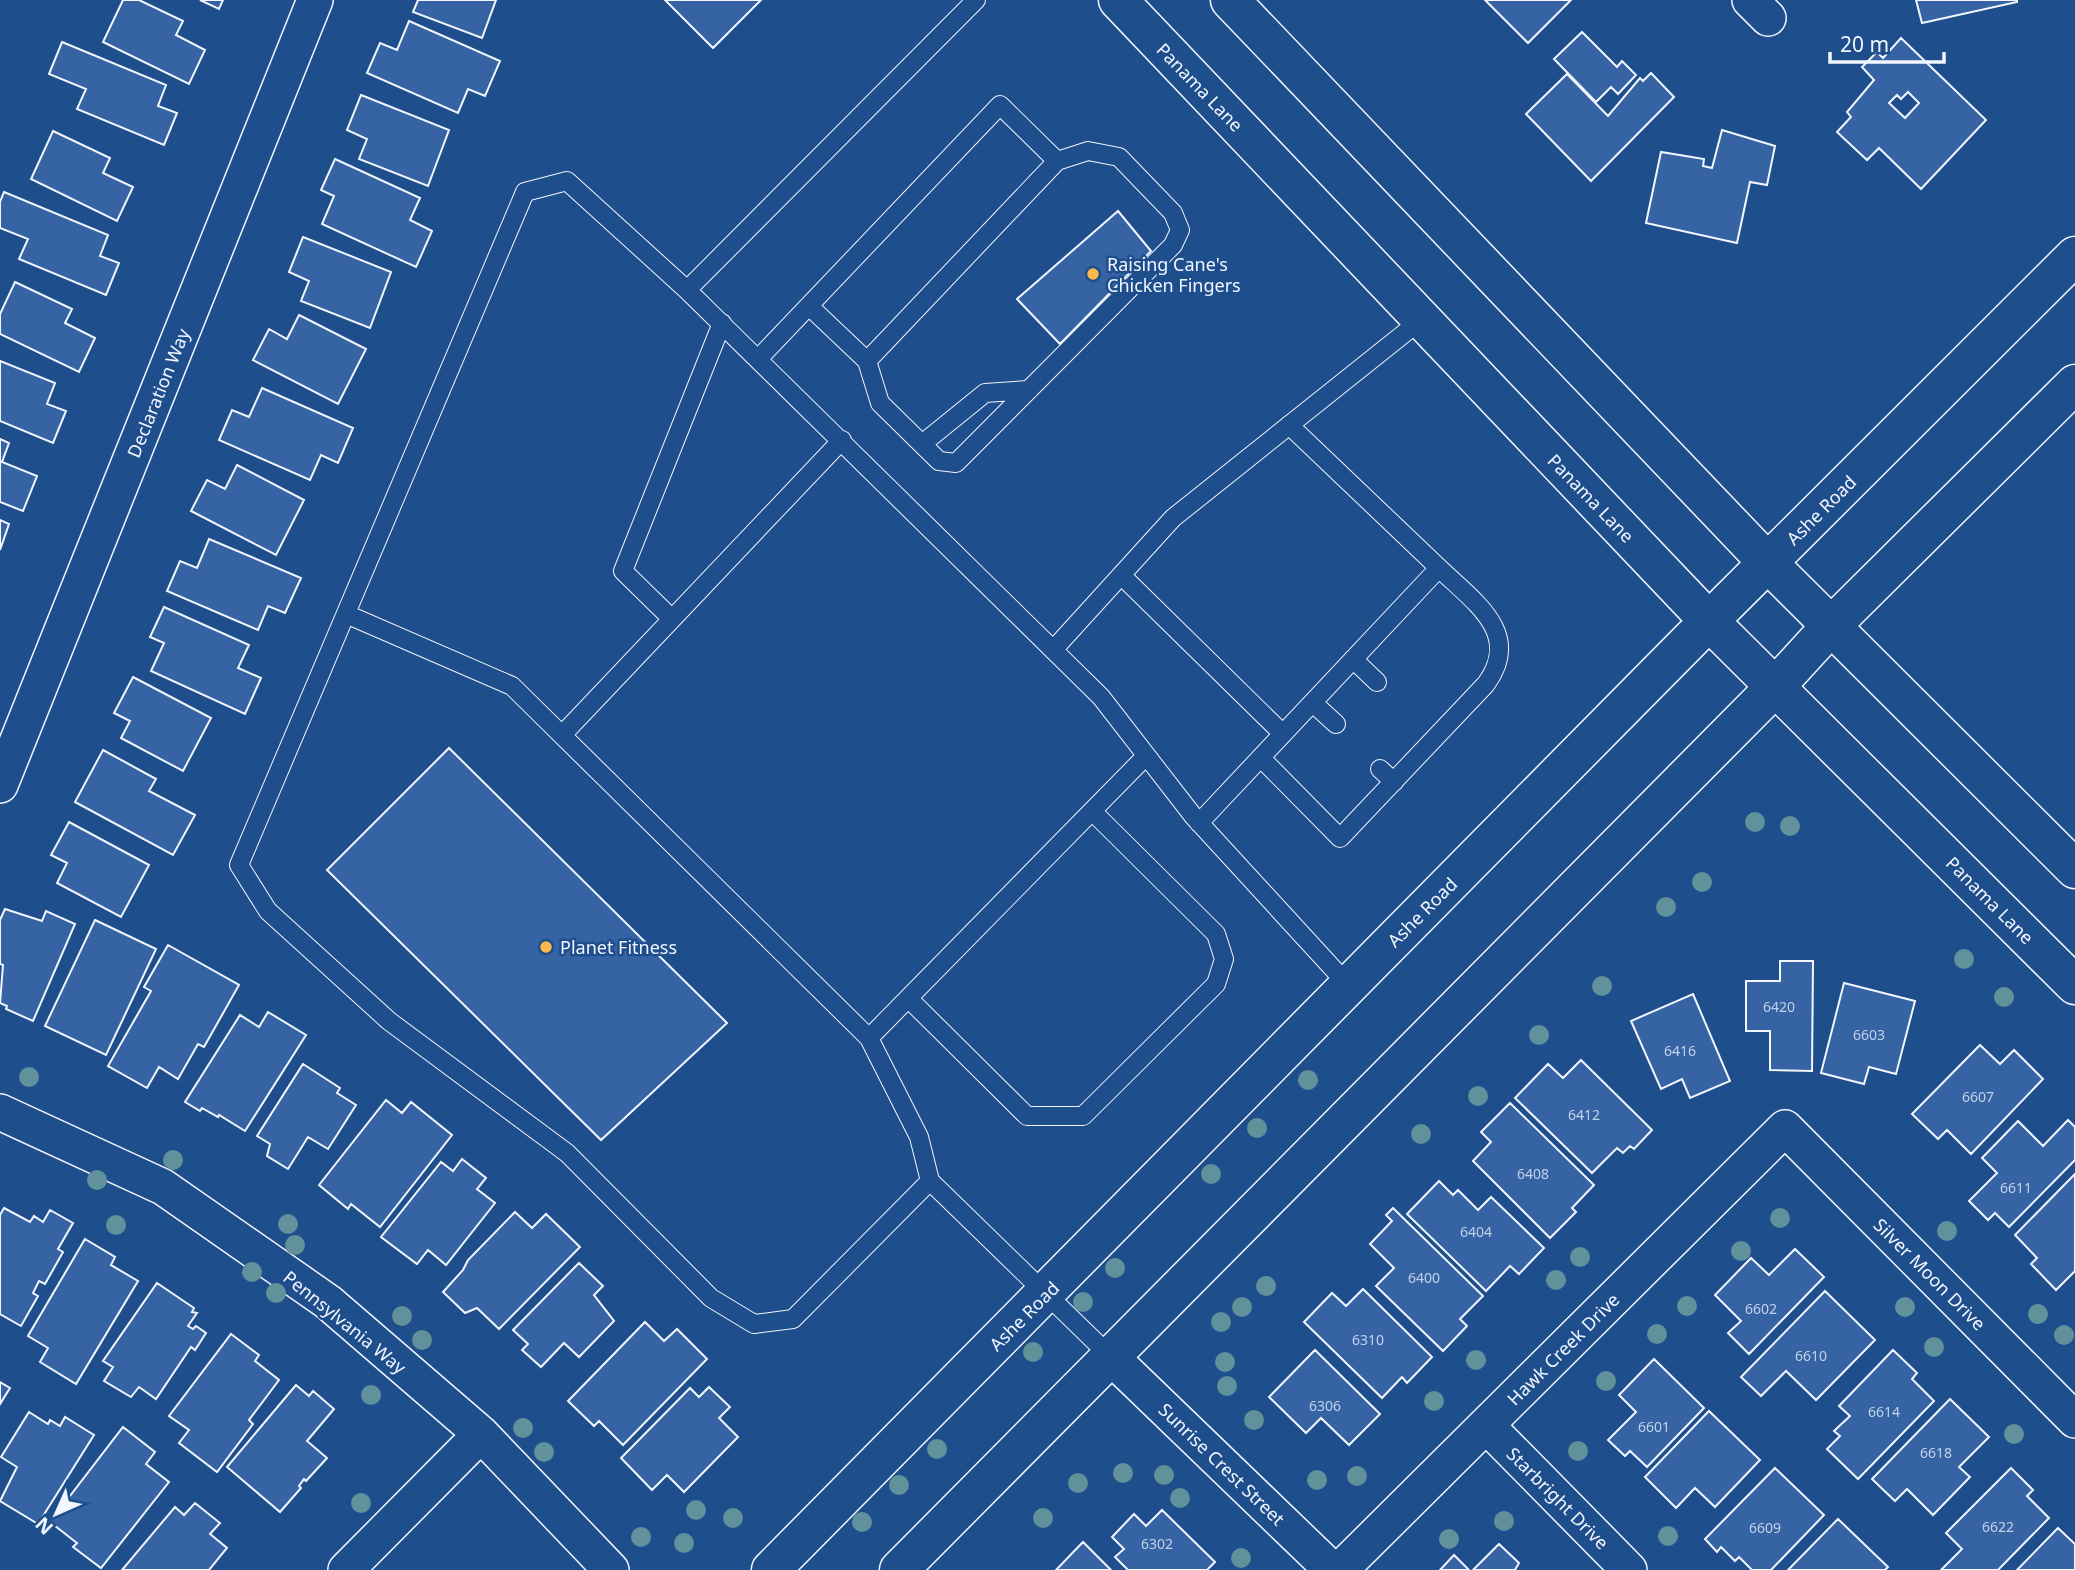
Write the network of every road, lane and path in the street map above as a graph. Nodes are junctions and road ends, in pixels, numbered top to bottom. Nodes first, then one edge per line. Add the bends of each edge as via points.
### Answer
1 (315, 0) edge
2 (976, 0) edge
3 (1118, 0) edge
4 (1230, 0) edge
5 (1056, 161) junction
6 (2075, 256) edge
7 (687, 290) junction
8 (809, 306) junction
9 (1422, 320) junction
10 (722, 323) junction
11 (759, 358) junction
12 (867, 361) junction
13 (2075, 384) edge
14 (1029, 390) junction
15 (1289, 425) junction
16 (842, 440) junction
17 (922, 444) junction
18 (1768, 562) junction
19 (1438, 568) junction
20 (1121, 575) junction
21 (346, 614) junction
22 (672, 619) junction
23 (1709, 621) junction
24 (1830, 627) junction
25 (1053, 650) junction
26 (1353, 659) junction
27 (1377, 682) dead end
28 (1776, 686) junction
29 (1313, 702) junction
30 (1336, 724) dead end
31 (1283, 734) junction
32 (562, 735) junction
33 (1146, 756) junction
34 (1261, 758) junction
35 (1380, 769) dead end
36 (1394, 782) junction
37 (0, 785) edge
38 (1091, 811) junction
39 (1199, 823) junction
40 (2075, 869) edge
41 (2075, 985) edge
42 (1349, 986) junction
43 (908, 998) junction
44 (869, 1038) junction
45 (0, 1112) edge
46 (1785, 1128) joint
47 (930, 1181) junction
48 (1046, 1293) junction
49 (1112, 1358) junction
50 (2075, 1420) edge
51 (1486, 1425) junction
52 (481, 1434) junction
53 (346, 1570) edge
54 (611, 1570) edge
55 (771, 1570) edge
56 (899, 1570) edge
57 (1332, 1570) edge
58 (1340, 1570) edge
59 (1629, 1570) edge

1 - 37 street, Declaration Way
2 - 7 lane
3 - 9 main road, Panama Lane
4 - 18 main road
5 - 8 lane via 1000,105
5 - 12 lane
5 - 14 lane via 1088,151 1119,157 1173,213 1180,230 1173,246
6 - 18 main road, Ashe Road
7 - 10 lane
7 - 21 lane via 567,181 525,192
8 - 11 lane
8 - 12 lane
9 - 15 lane
9 - 23 main road, Panama Lane
10 - 11 lane
10 - 22 lane via 624,571
11 - 16 lane
12 - 17 lane via 880,403
13 - 24 main road
14 - 17 lane via 985,393
14 - 17 lane via 956,463 940,461
15 - 19 lane
15 - 20 lane via 1173,517
16 - 22 lane
16 - 25 lane
18 - 23 main road, Ashe Road
18 - 24 main road
19 - 26 lane
19 - 36 lane via 1489,617 1502,649 1496,671 1486,684 1429,733
20 - 25 lane
20 - 31 lane
21 - 32 lane via 512,686
21 - 47 lane via 239,865 268,911 389,1021 567,1153 711,1298 754,1324 793,1319
22 - 32 lane
23 - 28 main road, Panama Lane
23 - 42 main road, Ashe Road
24 - 28 main road
24 - 40 main road
25 - 33 lane via 1101,697
26 - 27 lane
26 - 29 lane
28 - 41 main road, Panama Lane
28 - 49 main road
29 - 30 lane
29 - 31 lane
31 - 34 lane
32 - 44 lane
33 - 38 lane
33 - 39 lane
34 - 36 lane via 1340,838
34 - 39 lane
35 - 36 lane
38 - 43 lane
38 - 43 lane via 1216,934 1224,959 1216,984 1083,1116 1027,1116
39 - 42 lane
42 - 48 main road, Ashe Road
43 - 44 lane
44 - 47 lane via 919,1137
45 - 52 street, Pennsylvania Way via 163,1187 328,1302
46 - 50 street, Silver Moon Drive
46 - 51 street, Hawk Creek Drive
47 - 48 lane
48 - 49 lane
48 - 55 main road, Ashe Road
49 - 56 main road
49 - 57 street, Sunrise Crest Street
51 - 58 street, Hawk Creek Drive
51 - 59 street, Starbright Drive
52 - 53 street
52 - 54 street, Pennsylvania Way

